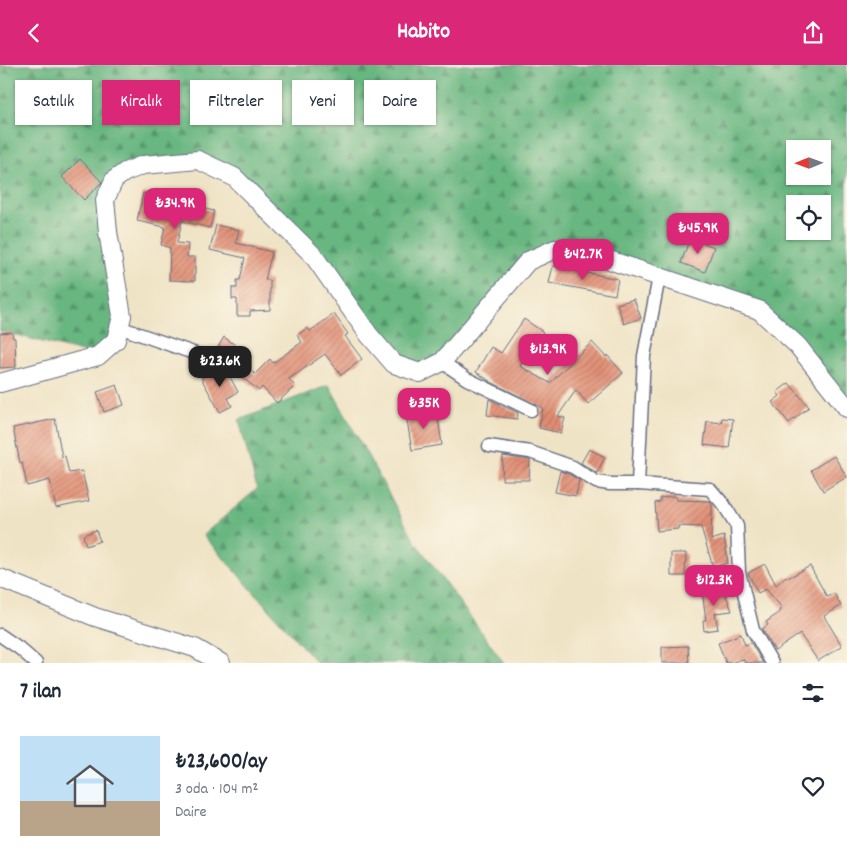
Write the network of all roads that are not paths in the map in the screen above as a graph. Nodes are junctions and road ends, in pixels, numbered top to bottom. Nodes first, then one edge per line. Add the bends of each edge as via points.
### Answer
1 (659, 277) junction
2 (119, 327) junction
3 (202, 356) dead end
4 (442, 362) junction
5 (0, 383) edge
6 (847, 409) edge
7 (531, 410) dead end
8 (489, 447) dead end
9 (638, 484) junction
10 (0, 578) edge
11 (0, 635) edge
12 (36, 663) edge
13 (221, 663) edge
14 (772, 663) edge

1 - 4 street via 579,250 555,249 528,261
1 - 6 street via 759,310 798,346
1 - 9 street via 644,356
2 - 3 street
2 - 4 street via 122,316 108,233 105,200 108,193 124,172 143,165 198,160 234,177 313,255 369,335 394,364 420,373
2 - 5 street via 116,340 98,356
4 - 7 street via 467,379
8 - 9 street via 530,452 573,467 596,482
9 - 14 street via 710,489 724,505 738,525 739,572 753,630
10 - 13 street via 95,617 195,648
11 - 12 street

